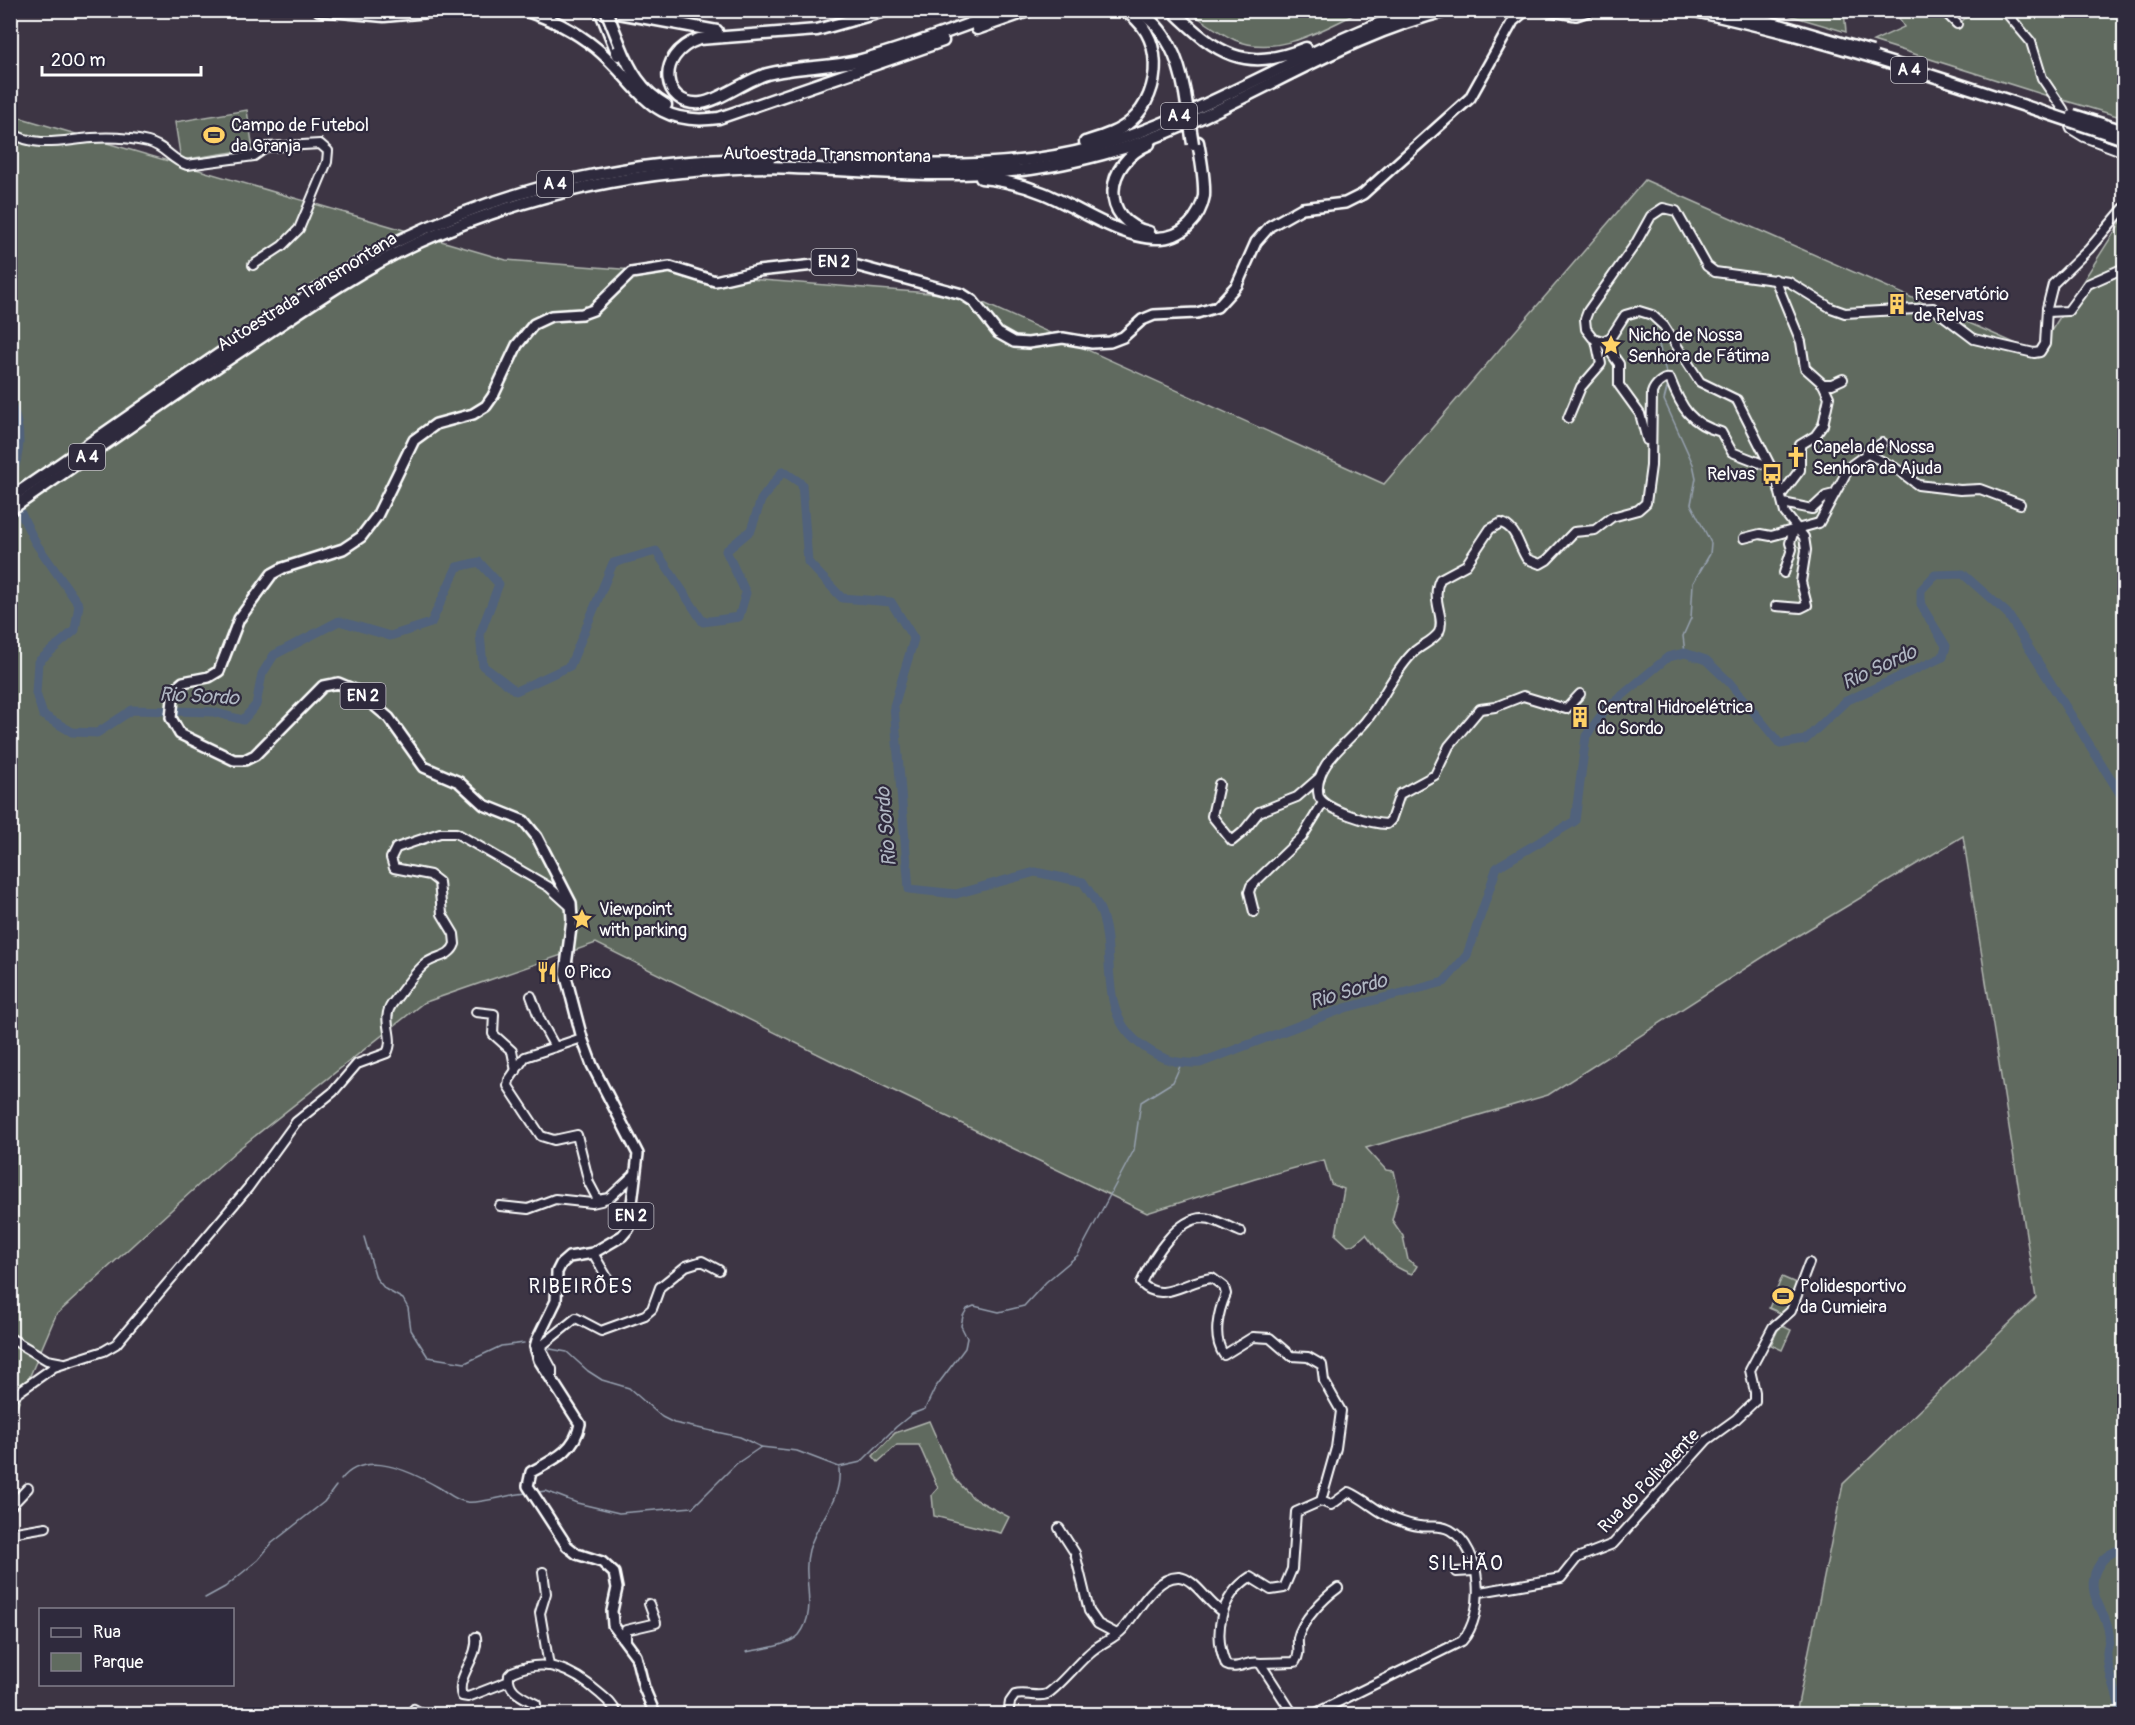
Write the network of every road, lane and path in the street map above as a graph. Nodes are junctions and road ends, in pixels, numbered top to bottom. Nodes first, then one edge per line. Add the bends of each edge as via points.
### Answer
1 (319, 10) edge
2 (341, 10) edge
3 (417, 10) edge
4 (451, 10) edge
5 (523, 10) edge
6 (603, 10) edge
7 (625, 10) edge
8 (871, 10) edge
9 (882, 10) edge
10 (888, 10) edge
11 (1008, 10) edge
12 (1031, 10) edge
13 (1123, 10) edge
14 (1137, 10) edge
15 (1147, 10) edge
16 (1172, 10) edge
17 (1416, 10) edge
18 (1450, 10) edge
19 (1526, 10) edge
20 (1546, 10) edge
21 (1591, 10) edge
22 (1690, 10) edge
23 (1728, 10) edge
24 (1943, 10) edge
25 (2004, 10) edge
26 (1957, 24) dead end
27 (962, 31) junction
28 (1341, 39) junction
29 (616, 44) junction
30 (885, 52) junction
31 (1188, 92) junction
32 (654, 106) junction
33 (1175, 130) junction
34 (2124, 131) edge
35 (10, 132) edge
36 (2124, 139) edge
37 (1196, 143) junction
38 (2124, 152) edge
39 (1007, 162) junction
40 (925, 173) junction
41 (2124, 208) edge
42 (253, 265) dead end
43 (2124, 268) edge
44 (1775, 279) junction
45 (2047, 312) junction
46 (1600, 340) junction
47 (1843, 379) dead end
48 (1823, 384) junction
49 (161, 401) junction
50 (1568, 418) dead end
51 (1882, 443) dead end
52 (1650, 450) junction
53 (1866, 453) junction
54 (1772, 469) junction
55 (1834, 494) junction
56 (10, 498) edge
57 (1782, 499) junction
58 (2020, 504) dead end
59 (10, 510) edge
60 (1797, 529) junction
61 (1744, 538) dead end
62 (1784, 573) dead end
63 (1776, 606) dead end
64 (1580, 694) dead end
65 (1320, 777) junction
66 (1219, 784) dead end
67 (1323, 803) junction
68 (557, 875) junction
69 (542, 883) junction
70 (572, 907) junction
71 (1254, 912) dead end
72 (531, 996) dead end
73 (476, 1012) dead end
74 (582, 1038) junction
75 (555, 1047) junction
76 (516, 1071) junction
77 (637, 1172) junction
78 (601, 1201) junction
79 (500, 1206) dead end
80 (1240, 1232) dead end
81 (594, 1253) junction
82 (1809, 1263) dead end
83 (719, 1270) dead end
84 (608, 1279) dead end
85 (10, 1338) edge
86 (41, 1356) junction
87 (64, 1363) junction
88 (44, 1373) junction
89 (552, 1380) junction
90 (10, 1398) edge
91 (28, 1488) dead end
92 (1321, 1501) junction
93 (10, 1507) edge
94 (46, 1527) dead end
95 (1059, 1528) dead end
96 (10, 1533) edge
97 (1474, 1571) junction
98 (543, 1572) dead end
99 (1456, 1572) dead end
100 (1338, 1588) dead end
101 (1480, 1592) junction
102 (649, 1604) dead end
103 (1221, 1611) junction
104 (1117, 1634) junction
105 (476, 1637) dead end
106 (627, 1643) junction
107 (1258, 1663) junction
108 (549, 1666) junction
109 (508, 1680) junction
110 (410, 1714) edge
111 (423, 1714) edge
112 (536, 1714) edge
113 (617, 1714) edge
114 (655, 1714) edge
115 (1008, 1714) edge
116 (1293, 1714) edge
117 (1314, 1714) edge

1 - 4 highway via 384,16
2 - 3 highway
5 - 32 highway via 579,34
6 - 9 highway via 698,29 751,33 823,26
6 - 29 highway, bridge
7 - 8 highway via 718,29 750,31 817,25
10 - 30 highway via 807,32 699,39 675,53 668,76 683,99 702,103 756,77 840,64
11 - 27 highway
12 - 27 highway
13 - 39 highway via 1141,26 1155,62 1154,84 1139,112 1109,134
14 - 31 highway via 1152,22 1174,51
15 - 31 highway via 1167,29 1179,48
16 - 28 highway via 1215,48 1252,60 1280,59 1330,39
17 - 28 highway, Autoestrada Transmontana / A 4
18 - 33 highway, Autoestrada Transmontana / A 4 via 1344,47
19 - 68 main road, EN 2 via 1513,21 1470,98 1365,192 1348,203 1302,208 1271,225 1256,242 1238,284 1217,307 1197,314 1152,315 1113,341 1092,343 1061,338 1014,342 998,333 964,295 845,262 758,271 715,281 668,266 631,273 593,310 551,316 534,324 517,345 486,406 473,414 436,424 414,440 377,516 362,537 343,549 272,574 238,622 219,671 177,686 172,696 172,725 186,738 230,759 245,760 257,753 319,689 331,683 346,685 388,716 426,768 459,782 484,805 528,825
20 - 21 main road via 1576,15
22 - 36 highway, A 4, bridge via 1955,84
23 - 34 highway, A 4, bridge
24 - 26 street
25 - 38 street via 2031,42 2042,78 2071,129
27 - 30 highway
27 - 32 highway via 719,118 688,120
28 - 39 highway, Autoestrada Transmontana / A 4 via 1142,131 1093,147
29 - 30 highway via 642,87 657,100 674,109 704,114 854,66
29 - 32 highway via 628,75
31 - 37 highway, bridge
33 - 37 highway via 1128,156 1118,169 1113,195 1122,216 1140,230 1167,231 1188,216 1197,196
33 - 40 highway, Autoestrada Transmontana / A 4 via 1106,153 1048,166 1009,172
35 - 42 street via 37,143 95,138 148,142 166,149 187,165 254,156 267,147 320,144 328,151 327,162 299,229
37 - 40 highway via 1203,181 1200,209 1184,230 1169,238 1138,236 1043,193 1011,183
39 - 49 highway, Autoestrada Transmontana / A 4 via 931,165 682,162 621,170 528,191 394,243 256,329
40 - 49 highway, Autoestrada Transmontana / A 4 via 762,167 682,172 570,190 511,207 414,244 374,266
41 - 45 street via 2054,282
43 - 45 street via 2085,287 2068,311
44 - 45 street via 1792,283 1845,313 1933,308 1970,337 2031,352 2040,352 2045,347
44 - 46 street via 1712,271 1678,213 1670,208 1661,209 1651,216 1587,313 1586,329
44 - 48 street via 1801,342 1806,369
46 - 50 street via 1600,364 1581,387
46 - 52 street via 1619,364 1619,385 1640,414
46 - 54 street via 1611,337 1625,315 1639,311 1652,315 1664,326 1698,380 1737,400
47 - 48 street
48 - 57 street via 1829,398 1825,422 1815,436 1800,445 1800,470
49 - 56 highway, Autoestrada Transmontana / A 4
49 - 59 highway, Autoestrada Transmontana / A 4
51 - 53 street
52 - 54 street via 1652,393 1668,378 1678,400 1698,424 1721,432 1732,452 1759,460
52 - 65 street via 1649,490 1644,506 1638,510 1614,516 1595,530 1573,532 1543,563 1535,564 1527,559 1515,535 1499,523 1492,527 1467,564 1444,574 1435,600 1441,621 1437,634 1409,656 1373,712 1334,755
53 - 55 street via 1850,466
53 - 58 street via 1918,485 1980,489
54 - 57 street
55 - 57 street via 1811,509
55 - 60 street via 1822,519
57 - 60 street via 1786,514
60 - 61 street via 1770,537 1760,534
60 - 62 street via 1790,542 1792,549
60 - 63 street via 1806,547 1801,582 1807,604 1802,608
64 - 67 street via 1566,709 1521,696 1478,710 1449,746 1435,775 1401,793 1387,824 1355,818
65 - 66 street via 1299,796 1259,812 1232,841 1212,816
65 - 67 street via 1317,793
67 - 71 street via 1302,837 1251,886
68 - 69 street via 551,882
68 - 70 main road, EN 2
69 - 70 street
69 - 87 street via 454,833 440,833 396,848 391,858 394,868 430,875 439,882 442,914 454,934 455,944 449,953 424,965 390,1007 386,1018 390,1043 387,1053 357,1064 333,1092 296,1122 248,1188 120,1341 104,1352
70 - 74 main road, EN 2 via 565,973
72 - 75 street
73 - 76 street via 494,1014 494,1034 512,1051
74 - 75 street
74 - 77 main road, EN 2 via 592,1065 635,1143 639,1156
75 - 76 street via 525,1057
76 - 78 street via 508,1086 535,1130 551,1140 577,1135 589,1183
77 - 78 street
77 - 81 main road, EN 2 via 629,1228
78 - 79 street via 555,1199 528,1209
80 - 92 street via 1208,1218 1188,1222 1170,1235 1141,1283 1150,1292 1161,1293 1212,1278 1224,1287 1226,1294 1217,1313 1218,1347 1224,1355 1253,1337 1270,1338 1291,1356 1308,1357 1322,1365 1324,1381 1341,1412 1336,1448
81 - 84 street
81 - 89 main road, EN 2 via 569,1257 557,1272 556,1301 535,1347 538,1360
82 - 101 street, Rua do Polivalente via 1791,1311 1773,1327 1750,1370 1755,1401 1707,1440 1613,1544 1577,1558 1561,1578
83 - 89 street via 702,1261 686,1266 659,1288 652,1309 640,1318 601,1331 584,1320 573,1320 540,1347 552,1370
85 - 86 street
86 - 87 street
86 - 88 street via 46,1364
87 - 88 street
88 - 90 street
89 - 106 main road, EN 2 via 580,1424 578,1434 565,1452 531,1473 528,1486 567,1546 577,1554 602,1562 614,1573 617,1588 612,1620
91 - 93 street
92 - 97 street via 1331,1504 1349,1492 1391,1517 1450,1530 1461,1538 1472,1557
92 - 103 street via 1296,1512 1292,1569 1284,1588 1271,1590 1250,1577 1240,1583
94 - 96 street
95 - 104 street via 1075,1554 1089,1611 1098,1624
97 - 99 street
97 - 101 street
98 - 108 street via 546,1593 540,1616
100 - 107 street via 1300,1632 1295,1662
101 - 117 street via 1470,1629 1462,1641
102 - 106 street via 656,1623 626,1630
103 - 104 street via 1209,1604 1196,1585 1180,1577 1169,1580 1139,1604
103 - 107 street via 1219,1625 1226,1665
104 - 115 street via 1094,1649 1044,1695 1015,1695
105 - 109 street via 462,1682 462,1696
106 - 114 main road, EN 2 via 640,1667
107 - 116 street
108 - 109 street via 517,1669
108 - 113 street via 570,1670 581,1677
109 - 112 street via 517,1694 536,1704
110 - 111 street via 414,1709

